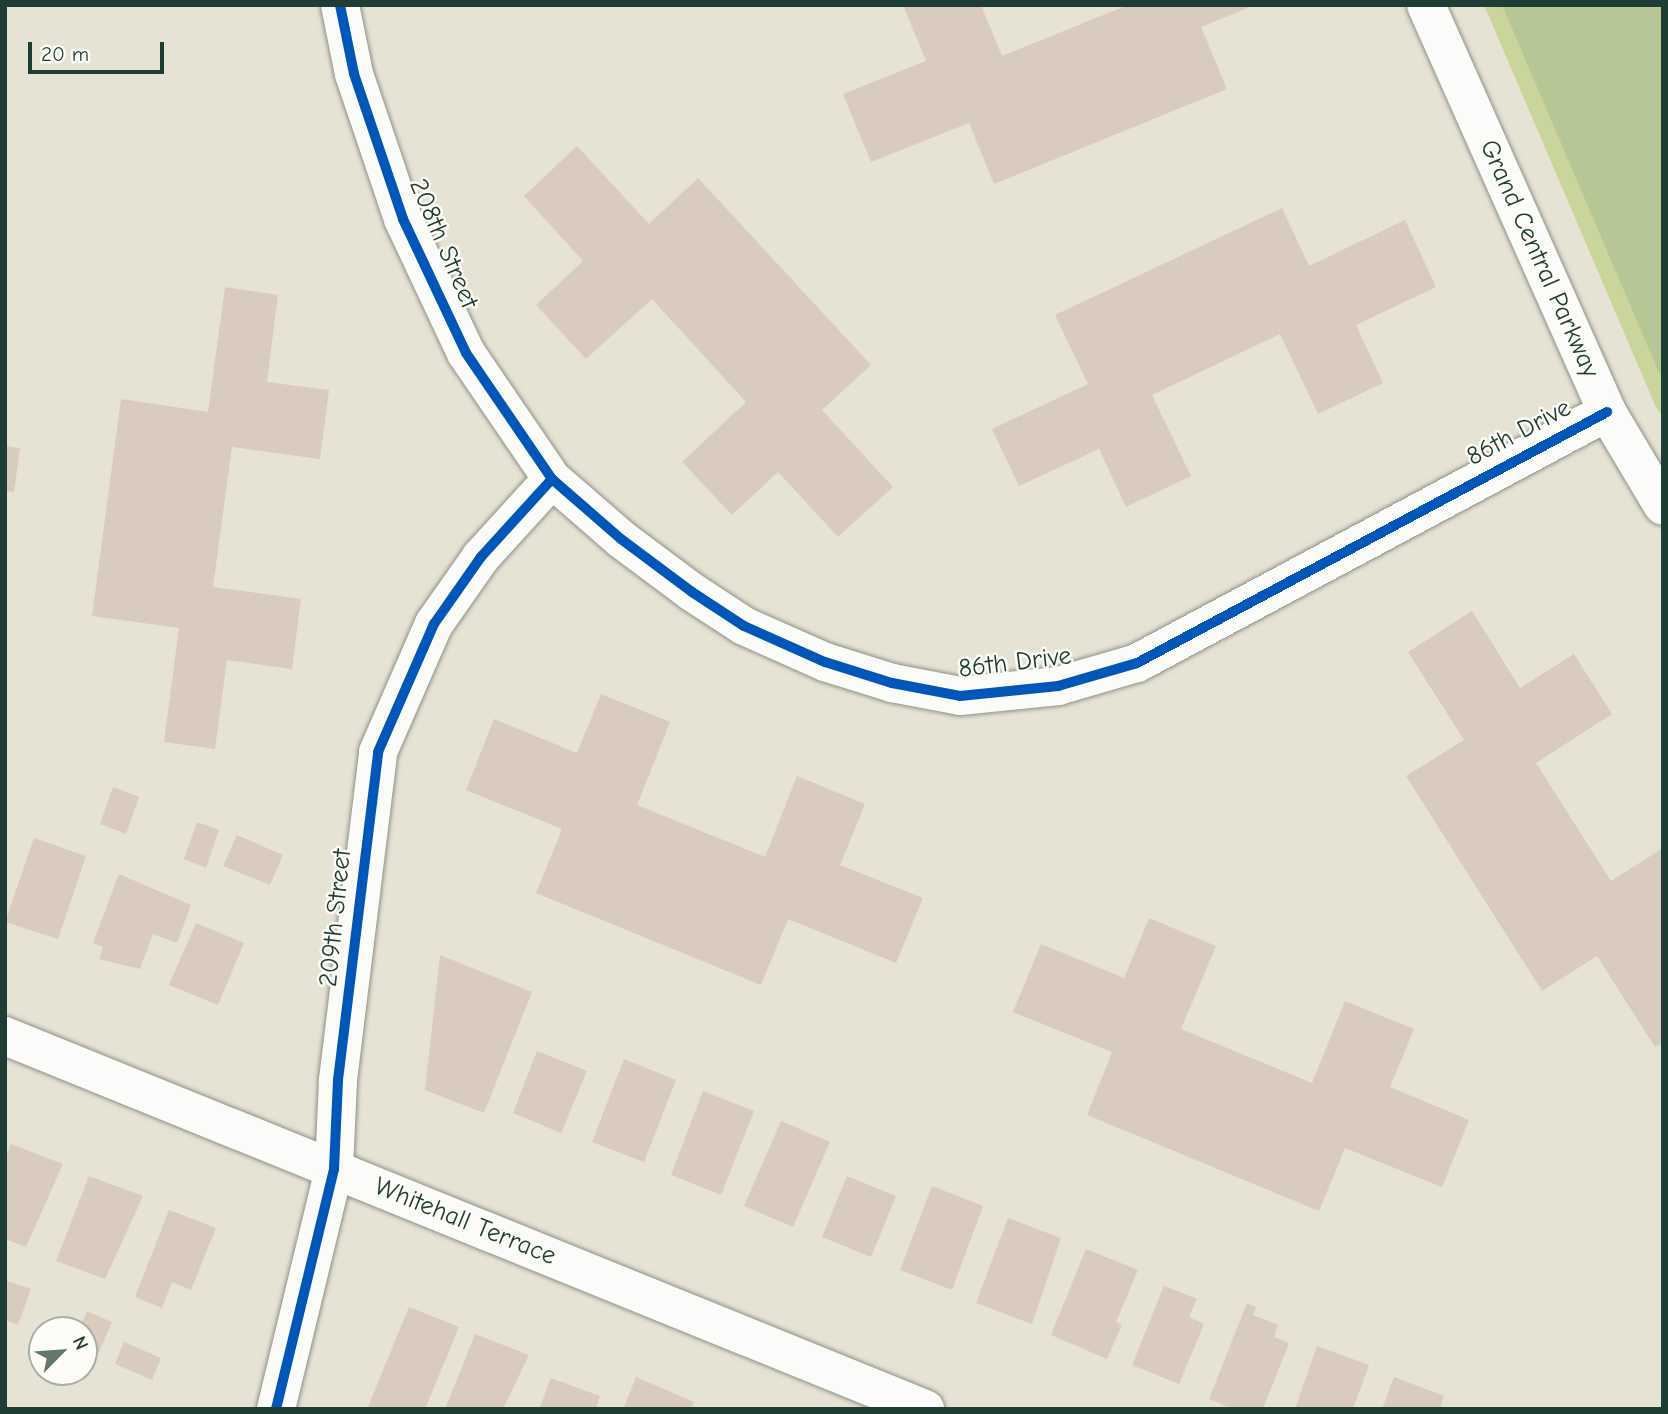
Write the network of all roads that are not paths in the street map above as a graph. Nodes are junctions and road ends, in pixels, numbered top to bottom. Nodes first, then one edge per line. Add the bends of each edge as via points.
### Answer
1 (340, 5) edge
2 (1426, 5) edge
3 (1607, 412) junction
4 (552, 479) junction
5 (1663, 506) edge
6 (5, 1036) edge
7 (334, 1169) junction
8 (276, 1409) edge
9 (925, 1409) edge

1 - 4 street, 208th Street via 354,74 403,219 466,353
2 - 3 street, Grand Central Parkway
3 - 4 street, 86th Drive via 1137,663 1058,686 960,696 892,683 825,662 744,626 621,539
3 - 5 street, Grand Central Parkway
4 - 7 street, 209th Street via 481,557 433,624 378,752 338,1080
6 - 7 street, Whitehall Terrace
7 - 8 street, 209th Street
7 - 9 street, Whitehall Terrace

